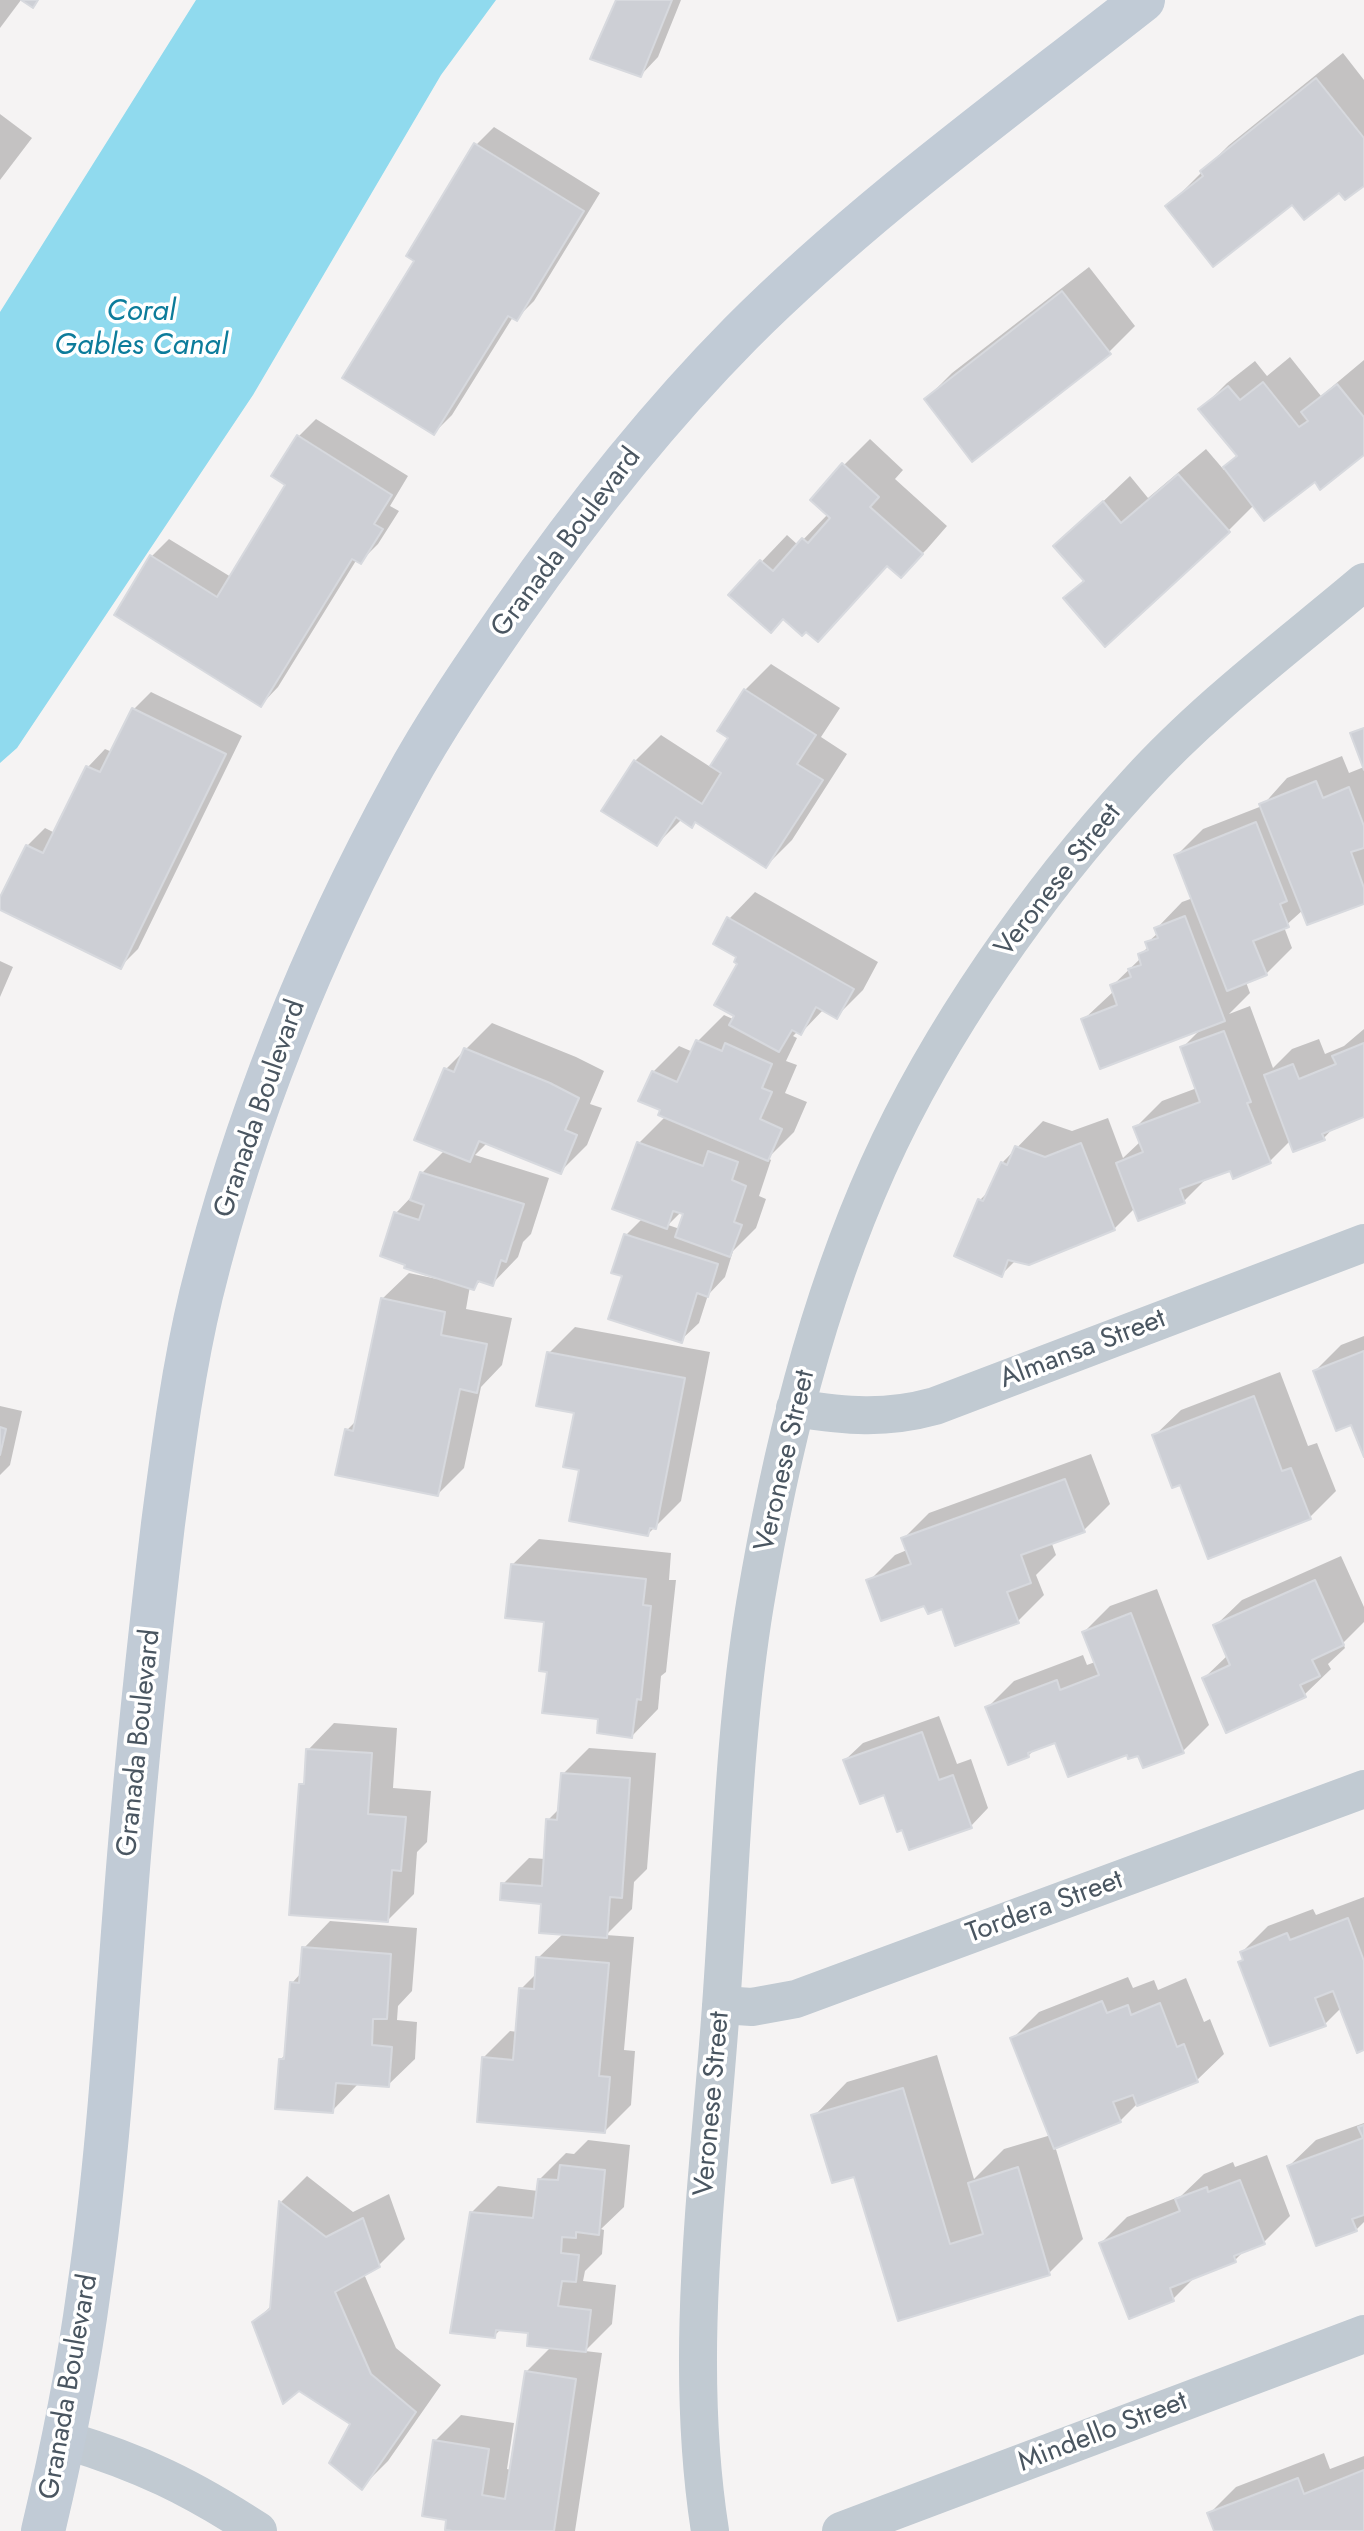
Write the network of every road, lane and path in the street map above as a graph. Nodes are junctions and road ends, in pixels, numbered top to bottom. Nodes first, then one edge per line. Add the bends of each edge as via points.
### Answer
1 (1143, 0) edge
2 (1364, 582) edge
3 (1364, 1243) edge
4 (795, 1408) junction
5 (1364, 1789) edge
6 (721, 2005) junction
7 (1364, 2334) edge
8 (65, 2440) junction
9 (43, 2531) edge
10 (258, 2531) edge
11 (710, 2531) edge
12 (841, 2531) edge

1 - 8 street, Granada Boulevard via 815,264 742,332 627,460 571,528 406,777 291,1015 261,1094 199,1303 164,1514 91,2281
2 - 4 street, Veronese Street via 1201,719 1140,779 1015,933 945,1044 879,1166 830,1290
3 - 4 street, Almansa Street via 935,1406 862,1417
4 - 6 street, Veronese Street via 757,1591 746,1675
5 - 6 street, Tordera Street via 796,1999 752,2007
6 - 11 street, Veronese Street via 697,2379
7 - 12 street, Mindello Street
8 - 9 street, Granada Boulevard
8 - 10 street via 164,2475

